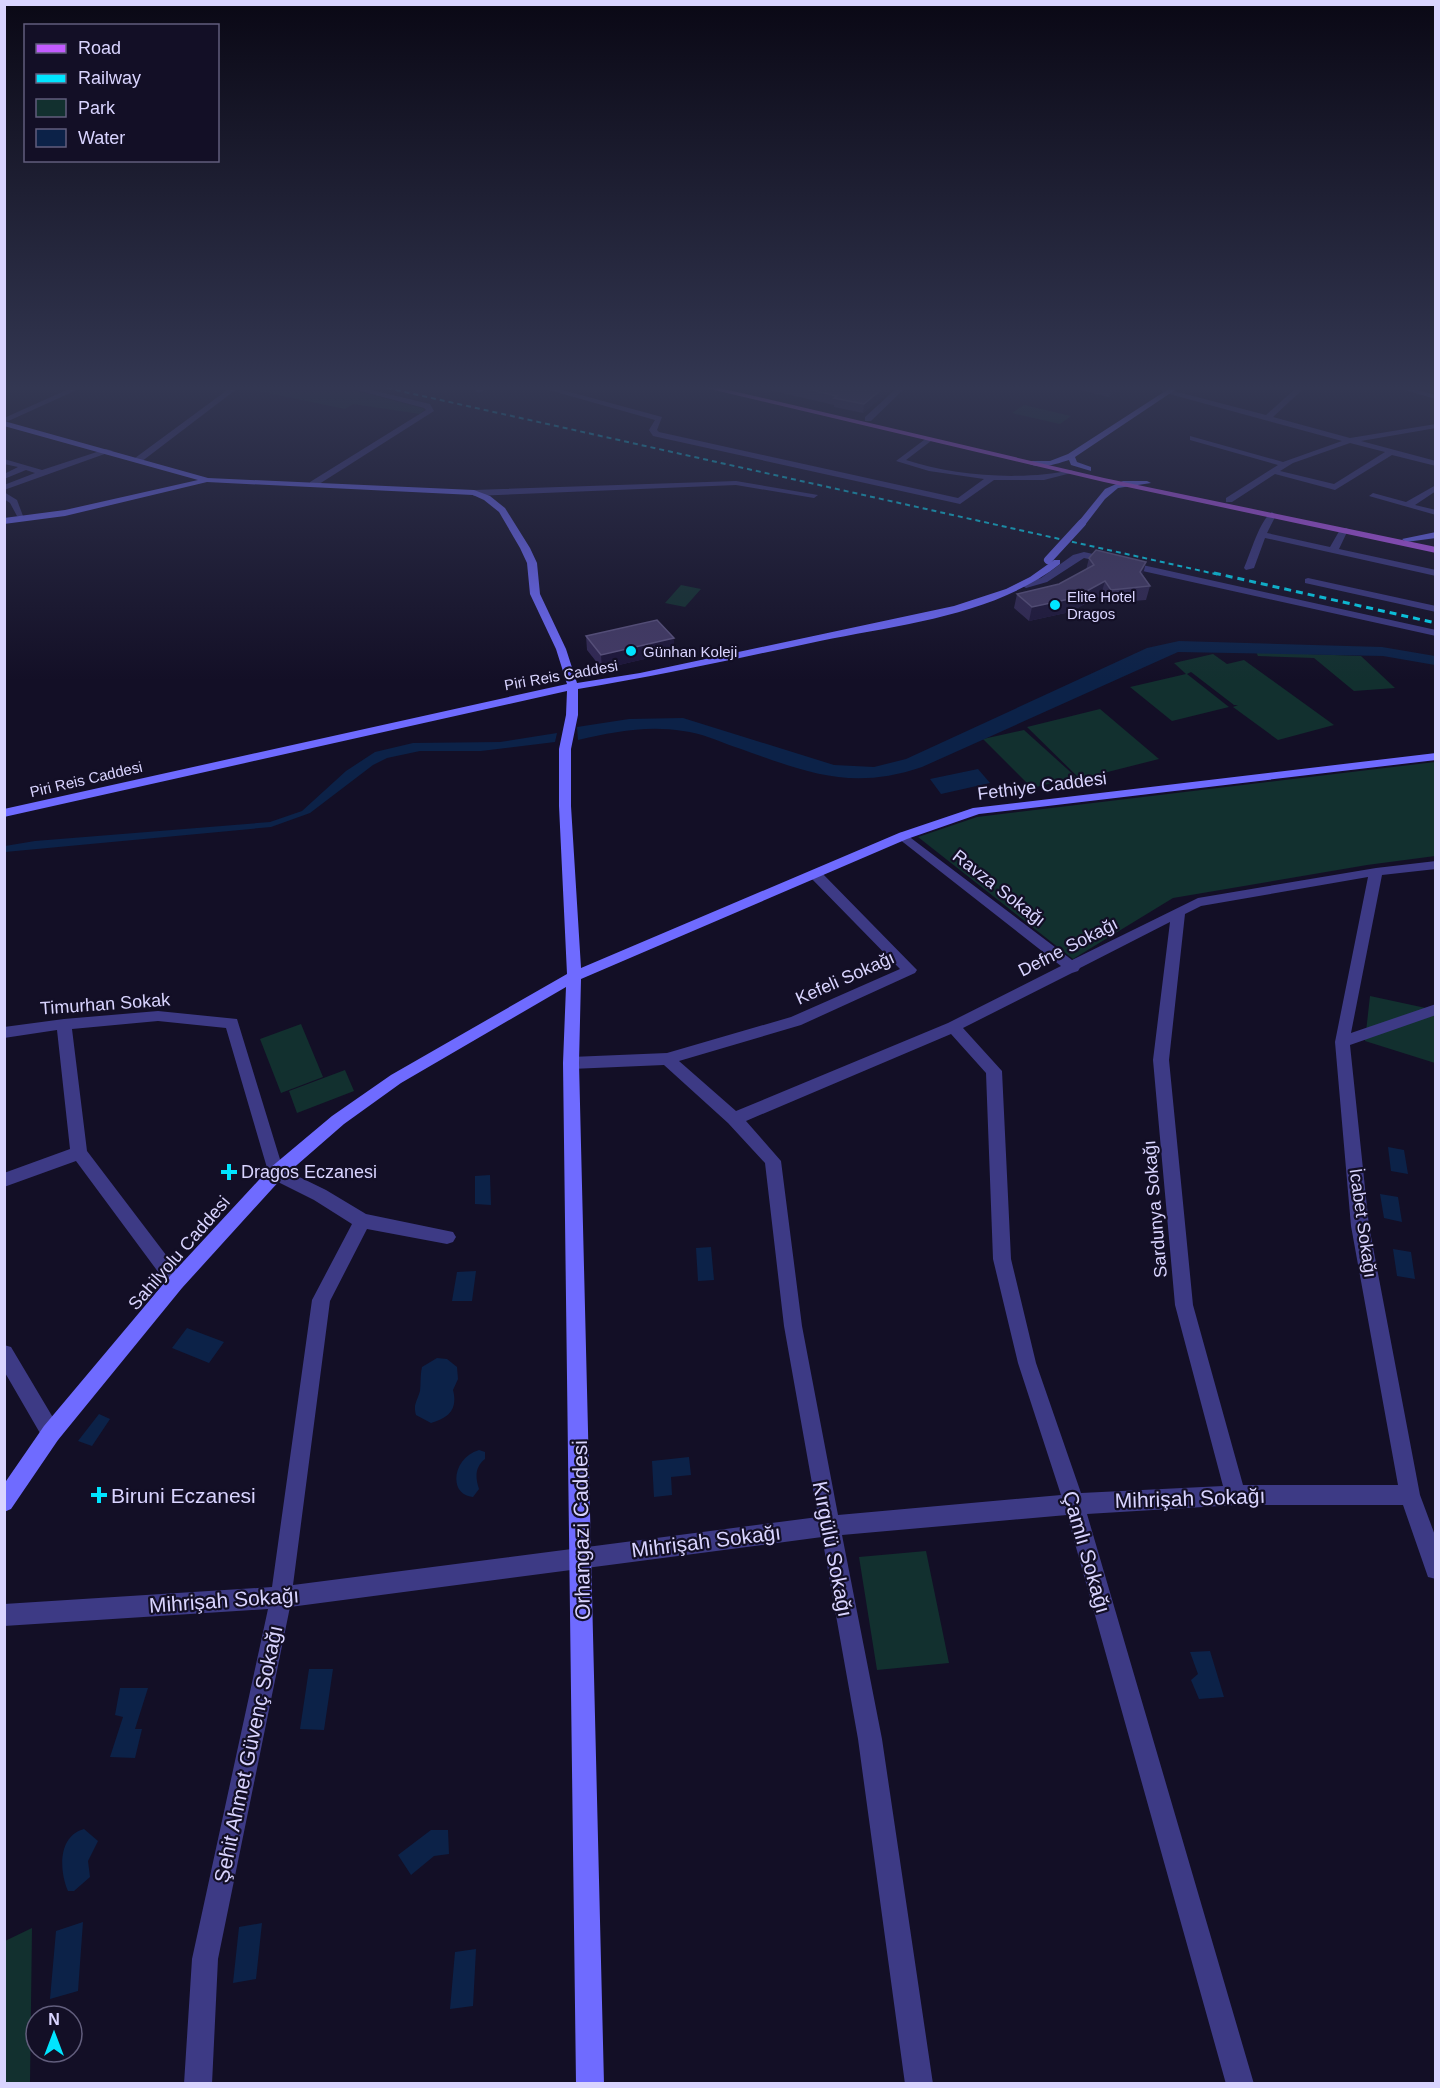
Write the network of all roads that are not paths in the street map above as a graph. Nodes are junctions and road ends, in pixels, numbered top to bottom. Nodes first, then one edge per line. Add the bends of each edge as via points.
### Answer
1 (169, 485) edge
2 (177, 485) edge
3 (339, 485) edge
4 (672, 485) edge
5 (752, 485) edge
6 (889, 485) edge
7 (981, 485) edge
8 (1123, 485) edge
9 (1158, 485) edge
10 (1251, 485) edge
11 (1118, 486) junction
12 (1136, 486) joint
13 (1436, 487) edge
14 (474, 493) junction
15 (4, 495) edge
16 (814, 495) dead end
17 (1373, 496) dead end
18 (1229, 501) junction
19 (1408, 505) junction
20 (1436, 513) edge
21 (20, 514) junction
22 (1272, 515) junction
23 (4, 516) edge
24 (4, 521) edge
25 (1344, 530) junction
26 (1262, 535) junction
27 (1436, 535) edge
28 (1406, 539) junction
29 (1436, 546) edge
30 (1333, 550) junction
31 (1436, 550) edge
32 (1052, 560) junction
33 (1249, 568) dead end
34 (1436, 573) edge
35 (1308, 581) dead end
36 (1026, 585) junction
37 (1436, 609) edge
38 (1436, 633) edge
39 (573, 685) junction
40 (1436, 756) edge
41 (4, 811) edge
42 (903, 836) junction
43 (1436, 865) edge
44 (1376, 872) junction
45 (815, 874) junction
46 (1178, 912) junction
47 (1073, 968) junction
48 (574, 976) junction
49 (1436, 1009) edge
50 (64, 1024) junction
51 (953, 1027) junction
52 (4, 1033) edge
53 (1342, 1042) junction
54 (667, 1059) junction
55 (572, 1063) junction
56 (734, 1119) junction
57 (80, 1153) junction
58 (276, 1173) junction
59 (4, 1180) edge
60 (362, 1221) junction
61 (447, 1237) dead end
62 (176, 1282) junction
63 (4, 1353) edge
64 (51, 1433) junction
65 (1236, 1495) junction
66 (1410, 1495) junction
67 (4, 1502) edge
68 (1074, 1504) junction
69 (828, 1526) junction
70 (582, 1558) junction
71 (1436, 1569) edge
72 (281, 1597) junction
73 (4, 1615) edge
74 (198, 2084) edge
75 (590, 2084) edge
76 (919, 2084) edge
77 (1240, 2084) edge

1 - 21 street
2 - 24 street via 65,513
3 - 14 street
4 - 14 street
5 - 16 street
6 - 7 street via 960,501
8 - 11 street
9 - 18 main road
10 - 18 street
11 - 12 street
11 - 32 street, Piri Reis Caddesi
12 - 22 main road
13 - 19 street
14 - 39 street via 502,510 525,548 532,563 535,594
15 - 21 street via 14,502
17 - 19 street
18 - 28 main road
19 - 20 street
21 - 23 street
22 - 25 main road
22 - 26 street
25 - 30 street
25 - 31 main road
26 - 30 street
26 - 33 street
27 - 28 street
28 - 29 main road
30 - 34 street
32 - 36 street, Piri Reis Caddesi
32 - 39 street, Piri Reis Caddesi via 1017,584 971,600
35 - 37 street
36 - 38 street via 1044,580 1084,555
36 - 39 street, Piri Reis Caddesi via 956,609 640,676
39 - 41 street, Piri Reis Caddesi
39 - 48 street, Orhangazi Caddesi via 565,749 565,806
40 - 42 street, Fethiye Caddesi via 978,811
42 - 45 street, Fethiye Caddesi
42 - 47 street, Ravza Sokağı
43 - 44 street, Defne Sokağı
44 - 46 street, Defne Sokağı via 1197,902
44 - 53 street, İcabet Sokağı
45 - 48 street, Fethiye Caddesi
45 - 54 street, Kefeli Sokağı via 910,970 796,1021
46 - 47 street, Defne Sokağı
46 - 65 street, Sardunya Sokağı via 1161,1060 1184,1305
47 - 51 street, Defne Sokağı
48 - 55 street, Orhangazi Caddesi
48 - 58 street, Sahilyolu Caddesi via 396,1079 338,1120
49 - 53 street
50 - 52 street, Timurhan Sokak
50 - 57 street
50 - 58 street, Timurhan Sokak via 158,1016 232,1023
51 - 56 street, Defne Sokağı
51 - 68 street, Çamlı Sokağı via 994,1071 1002,1259 1027,1364
53 - 66 street, İcabet Sokağı via 1360,1226
54 - 55 street
54 - 56 street, Kırgülü Sokağı
55 - 70 street, Orhangazi Caddesi
56 - 69 street, Kırgülü Sokağı via 773,1161 793,1326
57 - 59 street
57 - 62 street
58 - 60 street
58 - 62 street, Sahilyolu Caddesi
60 - 61 street
60 - 72 street, Şehit Ahmet Güvenç Sokağı via 321,1300
62 - 64 street, Sahilyolu Caddesi
63 - 64 street
64 - 67 street, Sahilyolu Caddesi
65 - 66 street, Mihrişah Sokağı
65 - 68 street, Mihrişah Sokağı
66 - 71 street, İcabet Sokağı
68 - 69 street, Mihrişah Sokağı
68 - 77 street, Çamlı Sokağı
69 - 70 street, Mihrişah Sokağı
69 - 76 street, Kırgülü Sokağı via 870,1739
70 - 72 street, Mihrişah Sokağı
70 - 75 street, Orhangazi Caddesi
72 - 73 street, Mihrişah Sokağı
72 - 74 street, Şehit Ahmet Güvenç Sokağı via 205,1959

